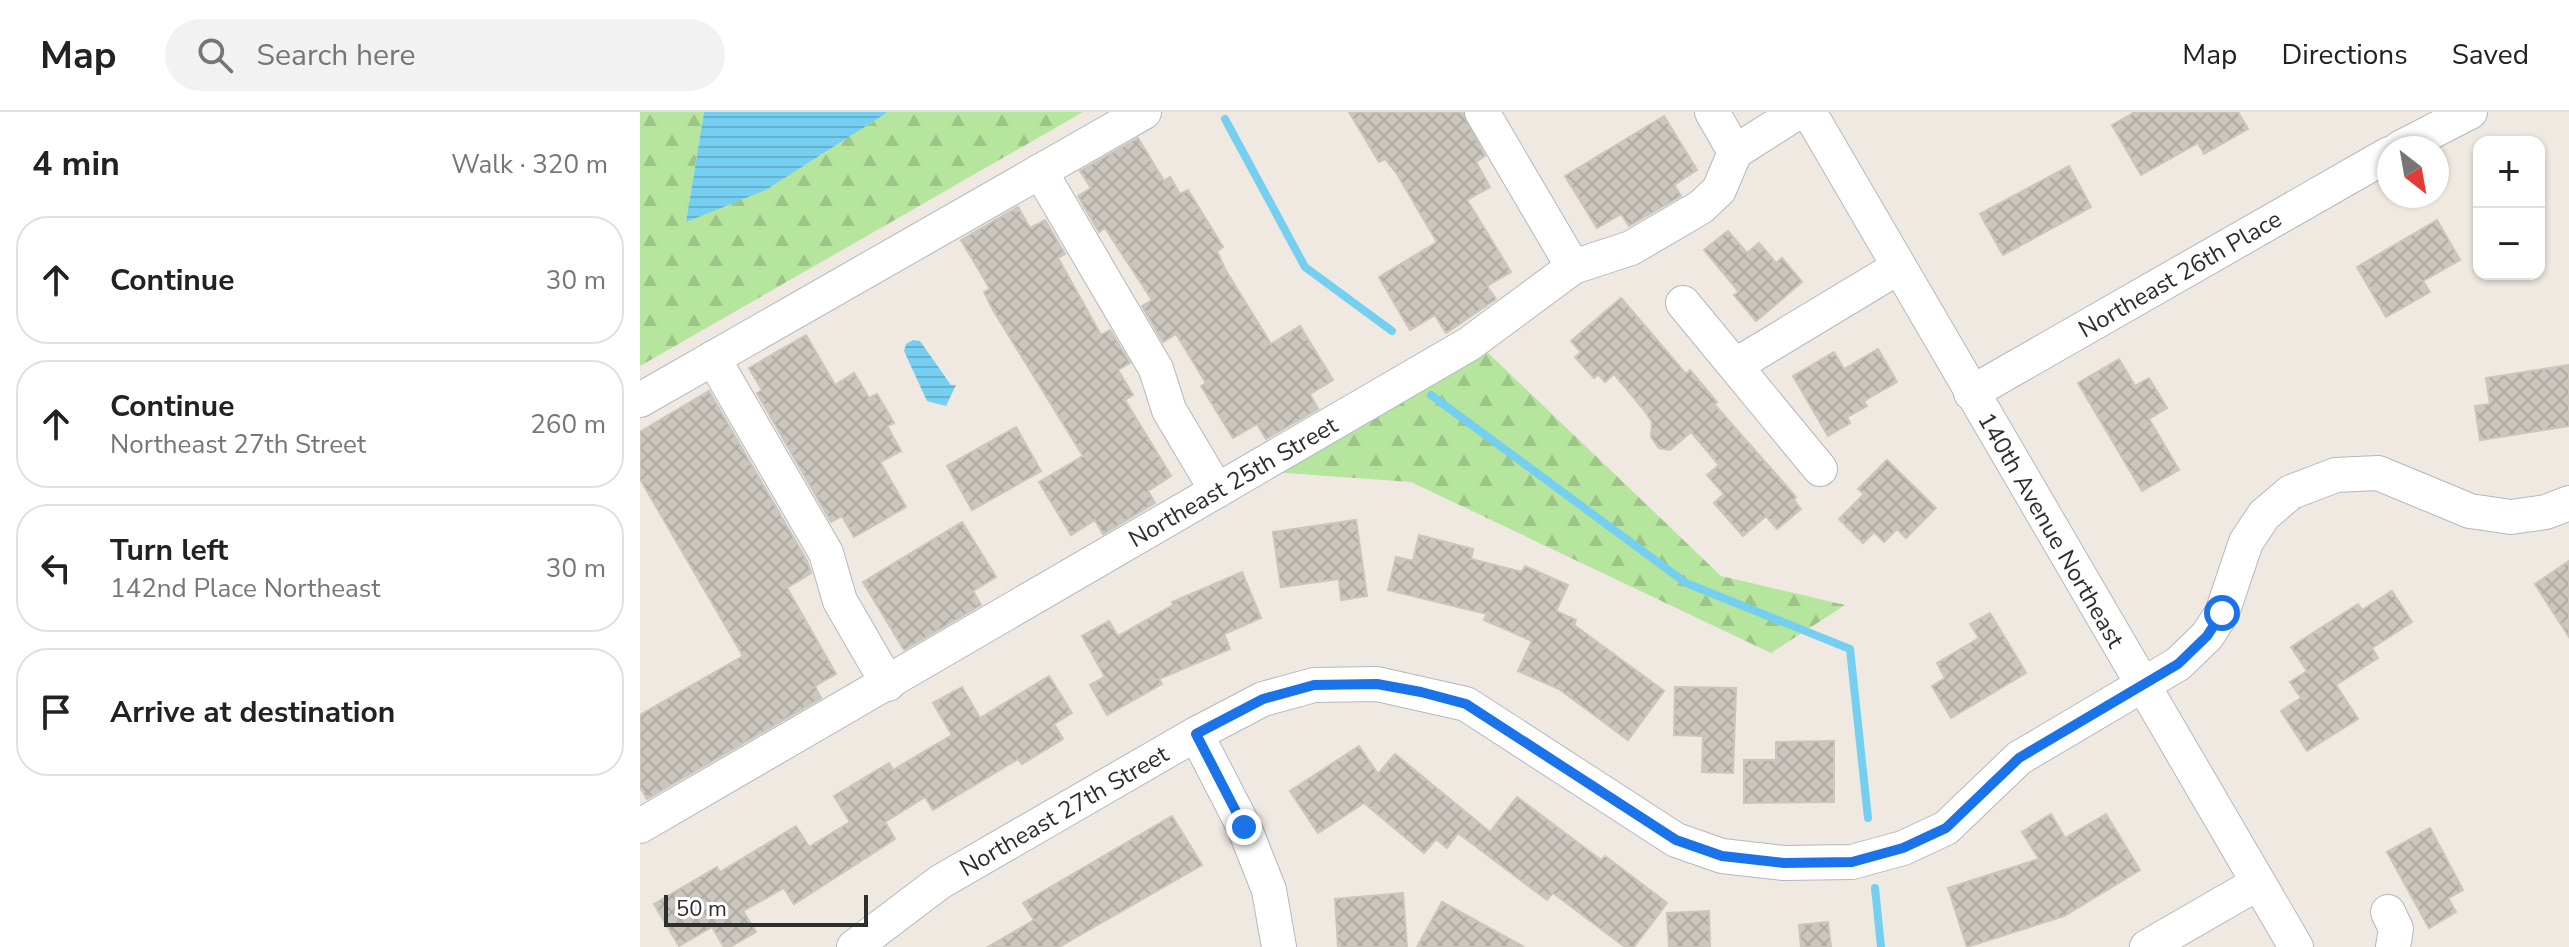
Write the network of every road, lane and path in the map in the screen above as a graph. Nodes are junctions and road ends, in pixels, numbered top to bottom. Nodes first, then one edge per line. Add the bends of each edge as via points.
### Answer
1 (1144, 112) edge
2 (1482, 112) edge
3 (1712, 112) edge
4 (1798, 112) edge
5 (1809, 112) edge
6 (2470, 112) edge
7 (2423, 136) edge
8 (1735, 152) junction
9 (2377, 161) edge
10 (1040, 171) junction
11 (1573, 267) junction
12 (1897, 268) junction
13 (1683, 303) dead end
14 (713, 358) junction
15 (1736, 365) junction
16 (1971, 393) junction
17 (640, 400) edge
18 (1820, 469) dead end
19 (1217, 491) junction
20 (2569, 503) edge
21 (888, 684) junction
22 (2143, 685) junction
23 (1196, 734) junction
24 (640, 826) edge
25 (2258, 883) junction
26 (2388, 912) dead end
27 (854, 947) edge
28 (1279, 947) edge
29 (2147, 947) edge
30 (2296, 947) edge
31 (2393, 947) edge

1 - 10 street
2 - 11 street
3 - 8 street
4 - 8 street
5 - 12 street, 140th Avenue Northeast
6 - 7 street
8 - 11 street, Northeast 25th Street via 1719,190 1701,207 1631,248
9 - 16 street, Northeast 26th Place
10 - 14 street
10 - 19 street via 1156,369 1169,410
11 - 19 street, Northeast 25th Street via 1469,344
12 - 15 street
12 - 16 street, 140th Avenue Northeast
13 - 15 street
14 - 17 street
14 - 21 street via 826,553 840,601
15 - 18 street
16 - 22 street, 140th Avenue Northeast
19 - 21 street, Northeast 25th Street
20 - 22 street, Northeast 27th Street via 2511,517 2470,511 2378,473 2336,475 2291,492 2264,515 2246,542 2222,613 2207,636 2178,664
21 - 24 street, Northeast 25th Street
22 - 23 street, Northeast 27th Street via 2019,758 1946,828 1903,848 1852,862 1784,863 1722,856 1676,840 1466,704 1421,692 1377,684 1314,685 1263,699
22 - 25 street, 140th Avenue Northeast
23 - 27 street, Northeast 27th Street via 940,882
23 - 28 street via 1264,878
25 - 29 street
25 - 30 street, 140th Avenue Northeast
26 - 31 street via 2396,929

